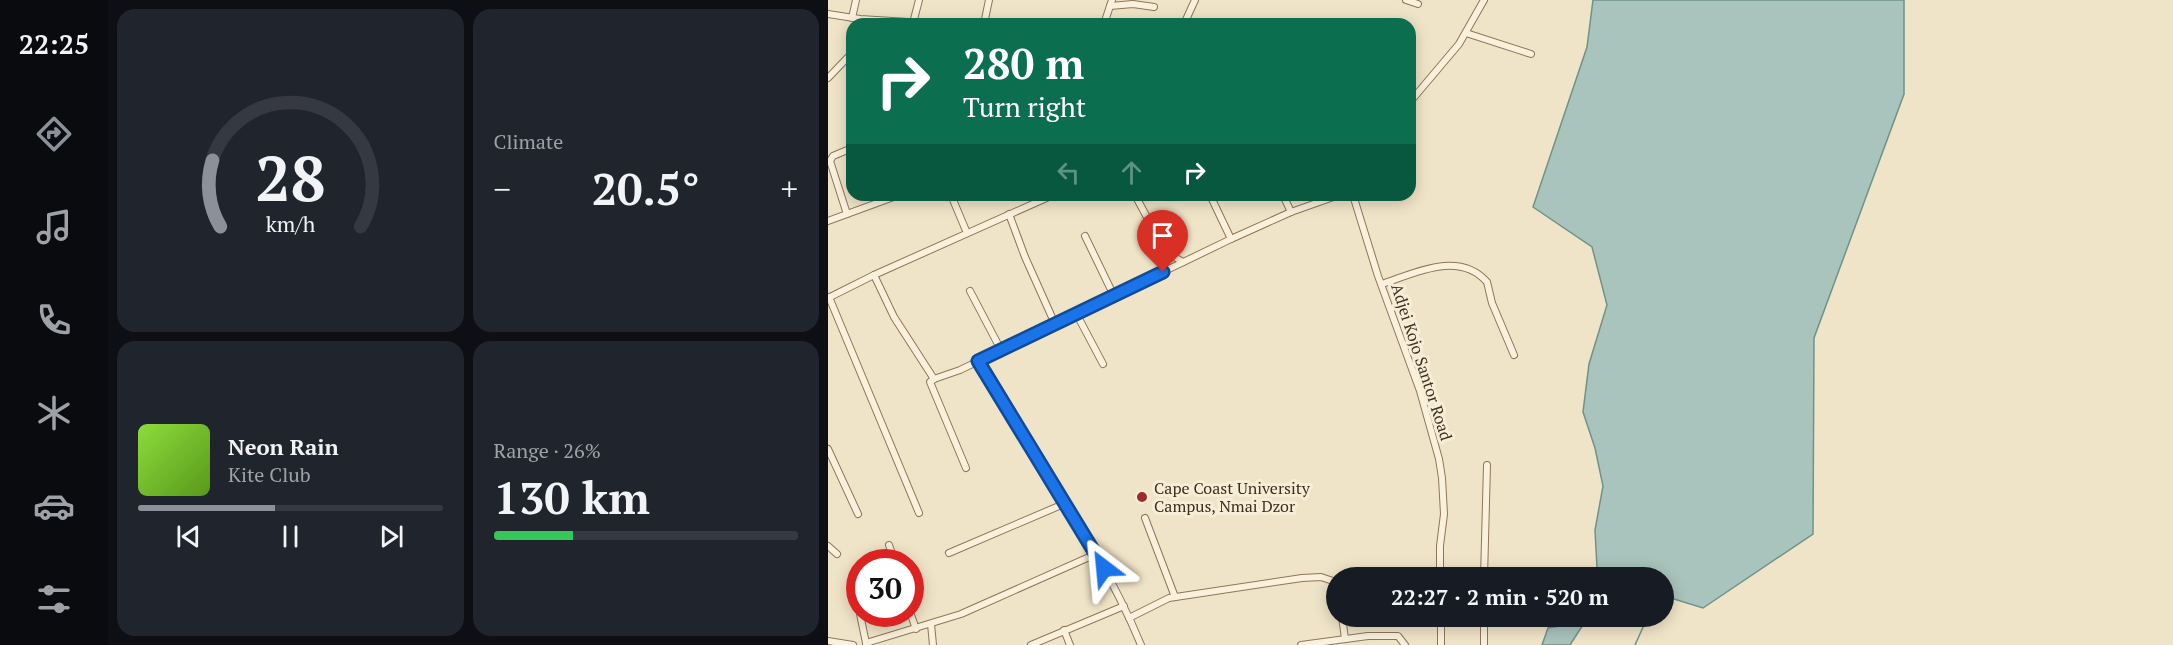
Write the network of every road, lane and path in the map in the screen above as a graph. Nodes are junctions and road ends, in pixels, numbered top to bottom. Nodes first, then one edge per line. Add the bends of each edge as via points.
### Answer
1 (856, 0) edge
2 (912, 0) edge
3 (989, 0) edge
4 (1195, 0) edge
5 (1406, 0) edge
6 (1484, 0) edge
7 (1111, 3) edge
8 (918, 4) edge
9 (1418, 4) dead end
10 (1154, 7) dead end
11 (828, 14) edge
12 (852, 18) joint
13 (985, 18) edge
14 (1106, 18) edge
15 (1187, 18) edge
16 (1466, 33) junction
17 (1531, 54) dead end
18 (846, 59) edge
19 (828, 78) edge
20 (1416, 95) edge
21 (846, 151) edge
22 (883, 201) edge
23 (954, 201) edge
24 (1039, 201) edge
25 (1138, 201) edge
26 (1213, 201) edge
27 (1286, 201) edge
28 (1322, 201) edge
29 (1355, 201) edge
30 (1291, 212) junction
31 (848, 214) junction
32 (1010, 214) junction
33 (828, 221) edge
34 (967, 233) junction
35 (1085, 236) dead end
36 (1231, 238) junction
37 (1183, 262) junction
38 (874, 274) junction
39 (1382, 284) junction
40 (970, 291) dead end
41 (1114, 296) junction
42 (829, 298) edge
43 (1076, 313) junction
44 (1055, 324) junction
45 (1001, 350) junction
46 (1514, 355) dead end
47 (978, 361) junction
48 (1103, 364) dead end
49 (934, 379) junction
50 (828, 449) edge
51 (1487, 465) dead end
52 (966, 468) dead end
53 (1066, 502) junction
54 (920, 513) dead end
55 (858, 514) dead end
56 (1145, 518) dead end
57 (889, 545) dead end
58 (828, 546) edge
59 (890, 549) edge
60 (949, 553) dead end
61 (837, 554) dead end
62 (1096, 554) junction
63 (1440, 567) edge
64 (1484, 567) edge
65 (1326, 578) edge
66 (1175, 597) junction
67 (1124, 606) junction
68 (1129, 618) junction
69 (931, 624) junction
70 (863, 627) edge
71 (1343, 627) edge
72 (1441, 627) edge
73 (1484, 627) edge
74 (916, 629) joint
75 (1064, 630) junction
76 (1345, 639) junction
77 (828, 640) edge
78 (866, 644) edge
79 (853, 645) edge
80 (933, 645) edge
81 (1031, 645) edge
82 (1070, 645) edge
83 (1141, 645) edge
84 (1301, 645) edge
85 (1405, 645) edge
86 (1441, 645) edge
87 (1484, 645) edge

1 - 12 street
2 - 8 street
3 - 13 street
4 - 15 street
5 - 9 street
6 - 16 street
7 - 10 street
7 - 14 street
11 - 12 street
16 - 17 street
16 - 20 street
18 - 19 street
21 - 31 street via 830,161
22 - 31 street
23 - 34 street
24 - 32 street
25 - 37 street via 1163,247
26 - 36 street
27 - 30 street
28 - 30 street
29 - 39 street, Adjei Kojo Santor Road
30 - 36 street
31 - 33 street
32 - 34 street
32 - 44 street
34 - 38 street
35 - 41 street
36 - 37 street
37 - 41 street
38 - 42 street
38 - 49 street via 894,317
39 - 46 street via 1450,265 1466,267 1487,282
39 - 63 street, Adjei Kojo Santor Road via 1439,459 1444,514
40 - 45 street
41 - 43 street
42 - 54 street
43 - 44 street
43 - 48 street
44 - 45 street
45 - 47 street
47 - 49 street
47 - 53 street
49 - 52 street via 930,382
50 - 55 street
51 - 64 street
53 - 60 street
53 - 62 street
56 - 66 street
57 - 59 street
58 - 61 street
62 - 67 street
62 - 69 street
65 - 66 street via 1302,578
66 - 68 street
67 - 68 street
67 - 75 street
68 - 83 street
69 - 74 street
69 - 80 street
70 - 78 street
71 - 76 street
72 - 86 street
73 - 87 street
74 - 78 street
75 - 81 street
75 - 82 street
76 - 84 street
76 - 85 street via 1398,636
77 - 79 street

